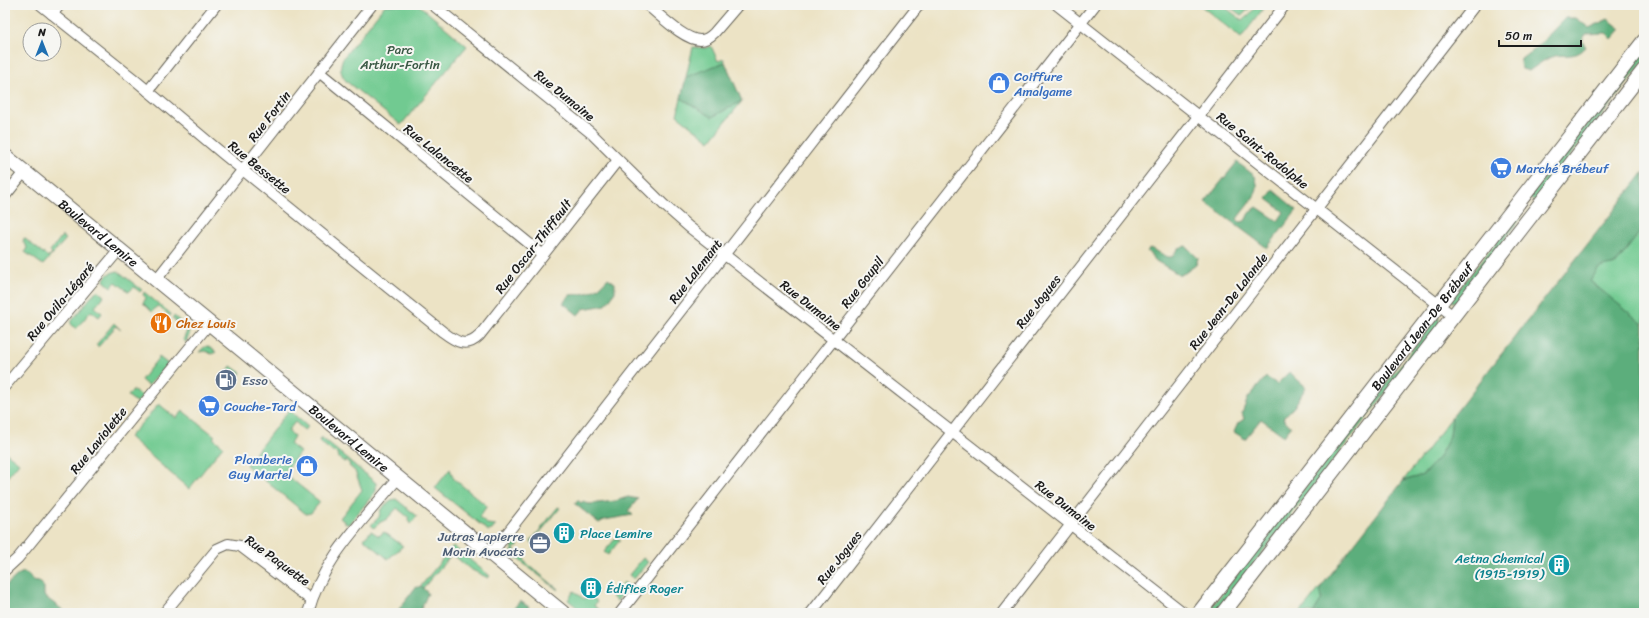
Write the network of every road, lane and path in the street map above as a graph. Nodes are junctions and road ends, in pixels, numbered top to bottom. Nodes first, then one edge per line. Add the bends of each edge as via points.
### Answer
1 (41, 5) edge
2 (60, 5) edge
3 (216, 5) edge
4 (372, 5) edge
5 (433, 5) edge
6 (648, 5) edge
7 (738, 5) edge
8 (920, 5) edge
9 (1057, 5) edge
10 (1094, 5) edge
11 (1284, 5) edge
12 (1475, 5) edge
13 (52, 14) junction
14 (1080, 23) junction
15 (1644, 41) edge
16 (1644, 70) edge
17 (319, 72) junction
18 (148, 91) junction
19 (1199, 115) junction
20 (5, 156) edge
21 (618, 160) junction
22 (243, 169) junction
23 (24, 172) junction
24 (5, 196) edge
25 (1519, 201) junction
26 (1316, 209) junction
27 (1533, 212) junction
28 (119, 250) junction
29 (542, 254) junction
30 (724, 254) junction
31 (156, 280) junction
32 (1438, 304) junction
33 (1453, 316) junction
34 (209, 324) junction
35 (834, 340) junction
36 (466, 344) joint
37 (5, 386) edge
38 (952, 432) junction
39 (398, 478) junction
40 (1071, 525) junction
41 (491, 554) junction
42 (5, 570) edge
43 (311, 600) junction
44 (164, 613) edge
45 (308, 613) edge
46 (564, 613) edge
47 (620, 613) edge
48 (811, 613) edge
49 (1002, 613) edge
50 (1184, 613) edge
51 (1200, 613) edge
52 (1223, 613) edge

1 - 13 street, Rue Bessette
2 - 13 street
3 - 18 street
4 - 17 street, Rue Fortin
5 - 21 street, Rue Dumaine via 591,133
6 - 7 street via 686,35 700,40 714,34
8 - 30 street, Rue Lalemant
9 - 14 street, Rue Saint-Rodolphe
10 - 14 street, Rue Goupil
11 - 19 street, Rue Jogues
12 - 26 street, Rue Jean-De Lalande
13 - 18 street, Rue Bessette
14 - 19 street, Rue Saint-Rodolphe
14 - 35 street, Rue Goupil
15 - 25 main road, Boulevard Jean-De Brébeuf
16 - 27 main road, Boulevard Jean-De Brébeuf
17 - 22 street, Rue Fortin
17 - 29 street, Rue Lalancette
18 - 22 street, Rue Bessette
19 - 26 street, Rue Saint-Rodolphe
19 - 38 street, Rue Jogues
20 - 23 main road, Boulevard Lemire
21 - 29 street, Rue Oscar-Thiffault
21 - 30 street, Rue Dumaine via 664,205
22 - 31 street, Rue Fortin
22 - 36 street, Rue Bessette via 442,332
23 - 24 street
23 - 28 main road, Boulevard Lemire
25 - 27 street
25 - 32 main road, Boulevard Jean-De Brébeuf
26 - 32 street, Rue Saint-Rodolphe
26 - 40 street, Rue Jean-De Lalande
27 - 33 main road, Boulevard Jean-De Brébeuf
28 - 31 main road, Boulevard Lemire
28 - 37 street, Rue Ovila-Légaré
29 - 36 street, Rue Oscar-Thiffault via 475,340
30 - 35 street, Rue Dumaine
30 - 41 street, Rue Lalemant
31 - 34 main road, Boulevard Lemire
32 - 33 street, Rue Saint-Rodolphe
32 - 51 main road, Boulevard Jean-De Brébeuf
33 - 52 main road, Boulevard Jean-De Brébeuf
34 - 39 main road, Boulevard Lemire
34 - 42 street, Rue Laviolette via 18,558
35 - 38 street, Rue Dumaine
35 - 47 street, Rue Goupil
38 - 40 street, Rue Dumaine
38 - 48 street, Rue Jogues
39 - 41 main road, Boulevard Lemire
39 - 43 street via 344,541
40 - 49 street, Rue Jean-De Lalande
40 - 50 street, Rue Dumaine
41 - 46 main road, Boulevard Lemire
43 - 44 street, Rue Paquette via 240,546 228,544 217,549
43 - 45 street

